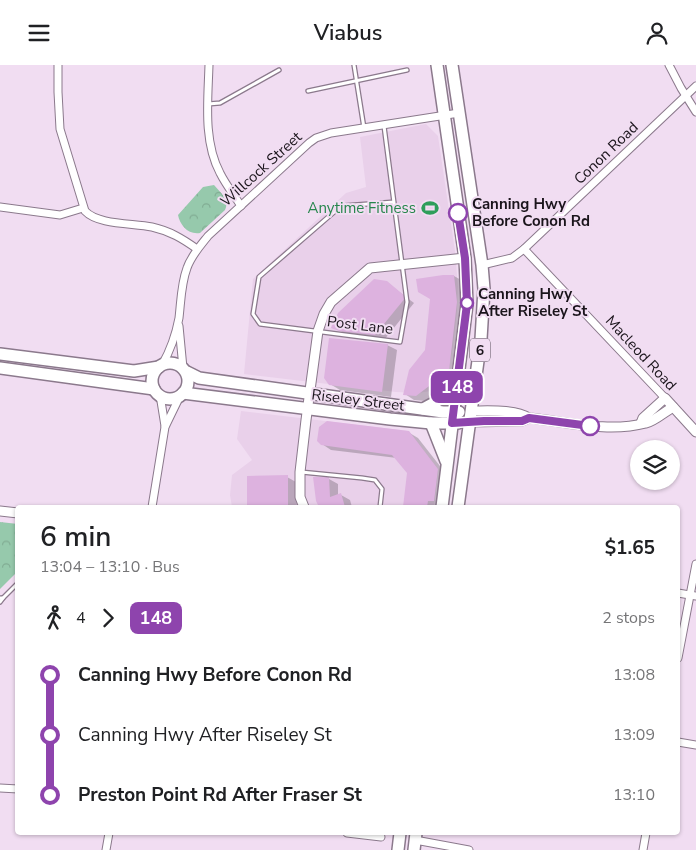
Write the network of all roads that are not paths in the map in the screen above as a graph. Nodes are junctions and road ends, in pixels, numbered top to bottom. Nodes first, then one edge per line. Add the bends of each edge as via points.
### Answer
1 (58, 65) edge
2 (209, 65) edge
3 (354, 65) edge
4 (437, 65) edge
5 (452, 65) edge
6 (669, 65) edge
7 (279, 70) dead end
8 (407, 70) dead end
9 (356, 81) junction
10 (696, 86) edge
11 (308, 91) dead end
12 (685, 96) junction
13 (207, 104) junction
14 (696, 112) edge
15 (459, 113) junction
16 (444, 115) junction
17 (384, 125) junction
18 (364, 129) junction
19 (394, 201) junction
20 (241, 206) junction
21 (0, 207) edge
22 (83, 208) junction
23 (198, 249) junction
24 (524, 249) junction
25 (465, 258) junction
26 (402, 264) junction
27 (482, 265) junction
28 (178, 321) junction
29 (318, 331) junction
30 (0, 355) edge
31 (160, 366) junction
32 (0, 367) edge
33 (185, 370) junction
34 (457, 387) junction
35 (157, 392) junction
36 (310, 393) junction
37 (181, 394) junction
38 (665, 398) junction
39 (673, 407) junction
40 (308, 409) junction
41 (423, 409) junction
42 (453, 417) junction
43 (470, 417) junction
44 (430, 423) junction
45 (641, 423) junction
46 (165, 427) junction
47 (696, 432) edge
48 (447, 465) junction
49 (300, 471) junction
50 (152, 505) edge
51 (303, 505) edge
52 (380, 505) edge
53 (442, 505) edge
54 (458, 505) edge
55 (0, 511) edge
56 (15, 513) edge
57 (696, 564) edge
58 (15, 586) edge
59 (680, 593) edge
60 (693, 596) edge
61 (1, 598) edge
62 (0, 602) edge
63 (680, 650) edge
64 (680, 742) edge
65 (696, 745) edge
66 (0, 787) edge
67 (15, 789) edge
68 (108, 835) edge
69 (364, 835) edge
70 (400, 835) edge
71 (646, 835) edge
72 (381, 837) dead end
73 (415, 841) edge
74 (106, 850) edge
75 (398, 850) edge
76 (469, 850) edge
77 (643, 850) edge

1 - 22 street via 60,129
2 - 13 street
3 - 9 lane
4 - 16 highway, 6
5 - 15 highway, 6
6 - 12 street
7 - 13 lane via 220,103
8 - 9 lane
9 - 11 lane
9 - 18 lane
10 - 12 street, Conon Road
12 - 14 street
12 - 24 street, Conon Road
13 - 20 street via 216,163
15 - 16 street, Willcock Street
15 - 27 highway, 6
16 - 17 street, Willcock Street
16 - 25 highway, 6
17 - 18 street, Willcock Street
17 - 19 lane
18 - 20 street, Willcock Street via 316,138
19 - 26 lane
19 - 29 lane, Post Lane via 341,206 259,277 254,314 260,323
20 - 23 street, Willcock Street
21 - 22 street via 60,215
22 - 23 street via 96,219 176,234
23 - 28 street, Willcock Street via 185,275
24 - 27 street, Conon Road via 512,258
24 - 38 street, Macleod Road
25 - 26 street
25 - 34 highway, 6 via 467,304
26 - 29 street via 370,268 331,302
26 - 29 lane, Post Lane via 407,302 400,342
27 - 43 highway, 6 via 483,313
28 - 31 street, Willcock Street
28 - 33 street, Willcock Street
29 - 36 street
30 - 31 highway, Riseley Street via 134,371
31 - 33 highway, Riseley Street via 173,363
31 - 35 highway via 152,382
32 - 35 highway, Riseley Street
33 - 36 highway, Riseley Street via 195,378
33 - 37 highway via 187,387
34 - 41 highway
34 - 42 highway, 6
35 - 37 highway, Riseley Street via 172,398
35 - 46 street
36 - 40 street
36 - 41 highway, Riseley Street
37 - 40 highway, Riseley Street
37 - 46 street
38 - 39 street, Macleod Road
38 - 45 street
39 - 45 street, Riseley Street via 647,423
39 - 47 street, Macleod Road
40 - 44 highway, Riseley Street
40 - 49 street
41 - 42 highway, Riseley Street
42 - 43 highway, Riseley Street
42 - 44 highway, Riseley Street
42 - 48 highway, 6
43 - 45 street, Riseley Street via 522,421 529,418 610,428
43 - 54 highway, 6
44 - 48 highway
46 - 50 street
48 - 53 highway, 6
49 - 51 street
49 - 52 lane via 375,480 382,489
55 - 56 street
57 - 60 street
58 - 61 lane
59 - 60 street
60 - 63 street
61 - 62 lane
64 - 65 street
66 - 67 street
68 - 74 street
69 - 72 street
70 - 75 highway
71 - 77 street
73 - 76 street

